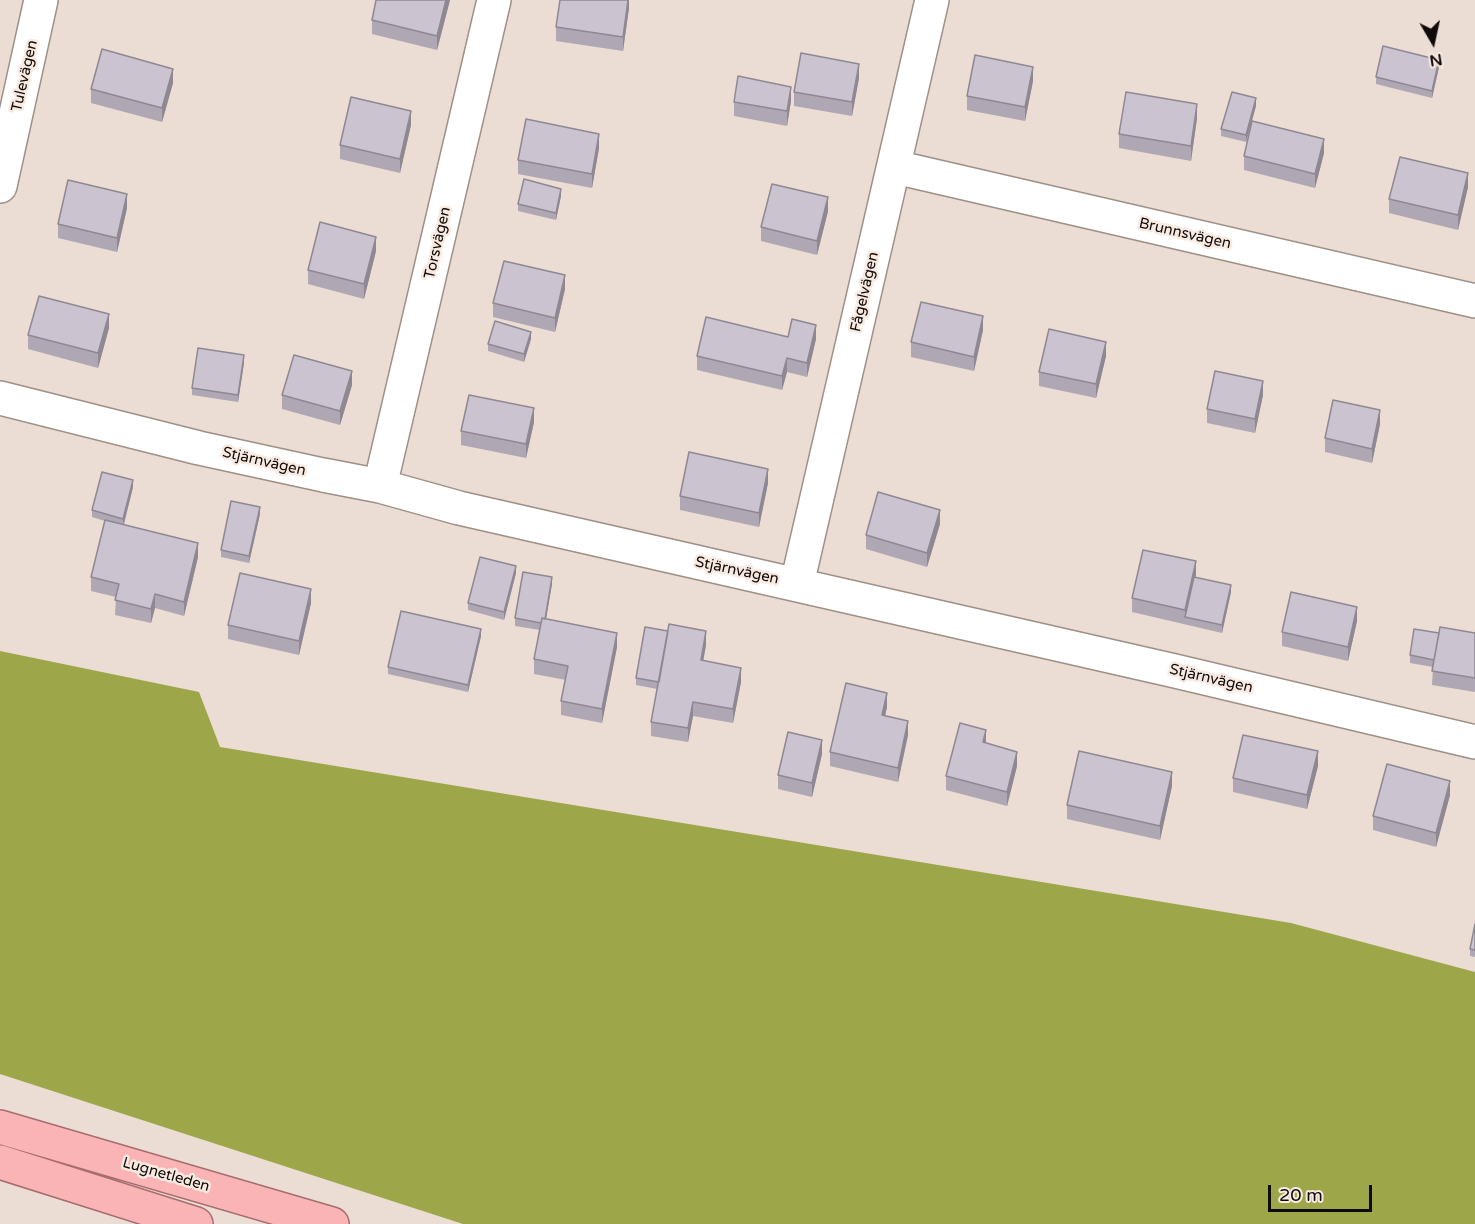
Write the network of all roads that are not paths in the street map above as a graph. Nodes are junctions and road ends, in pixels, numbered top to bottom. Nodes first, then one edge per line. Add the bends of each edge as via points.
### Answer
1 (41, 0) edge
2 (494, 0) edge
3 (932, 0) edge
4 (895, 167) junction
5 (0, 186) edge
6 (1475, 301) edge
7 (0, 398) edge
8 (380, 486) junction
9 (797, 584) junction
10 (1475, 742) edge
11 (0, 1127) edge
12 (0, 1162) edge
13 (196, 1224) edge
14 (332, 1224) edge

1 - 5 street, Tulevägen
2 - 8 street, Torsvägen
3 - 4 street, Fågelvägen
4 - 6 street, Brunnsvägen
4 - 9 street, Fågelvägen
7 - 8 street, Stjärnvägen via 199,448
8 - 9 street, Stjärnvägen
9 - 10 street, Stjärnvägen
11 - 14 highway, Lugnetleden
12 - 13 highway

